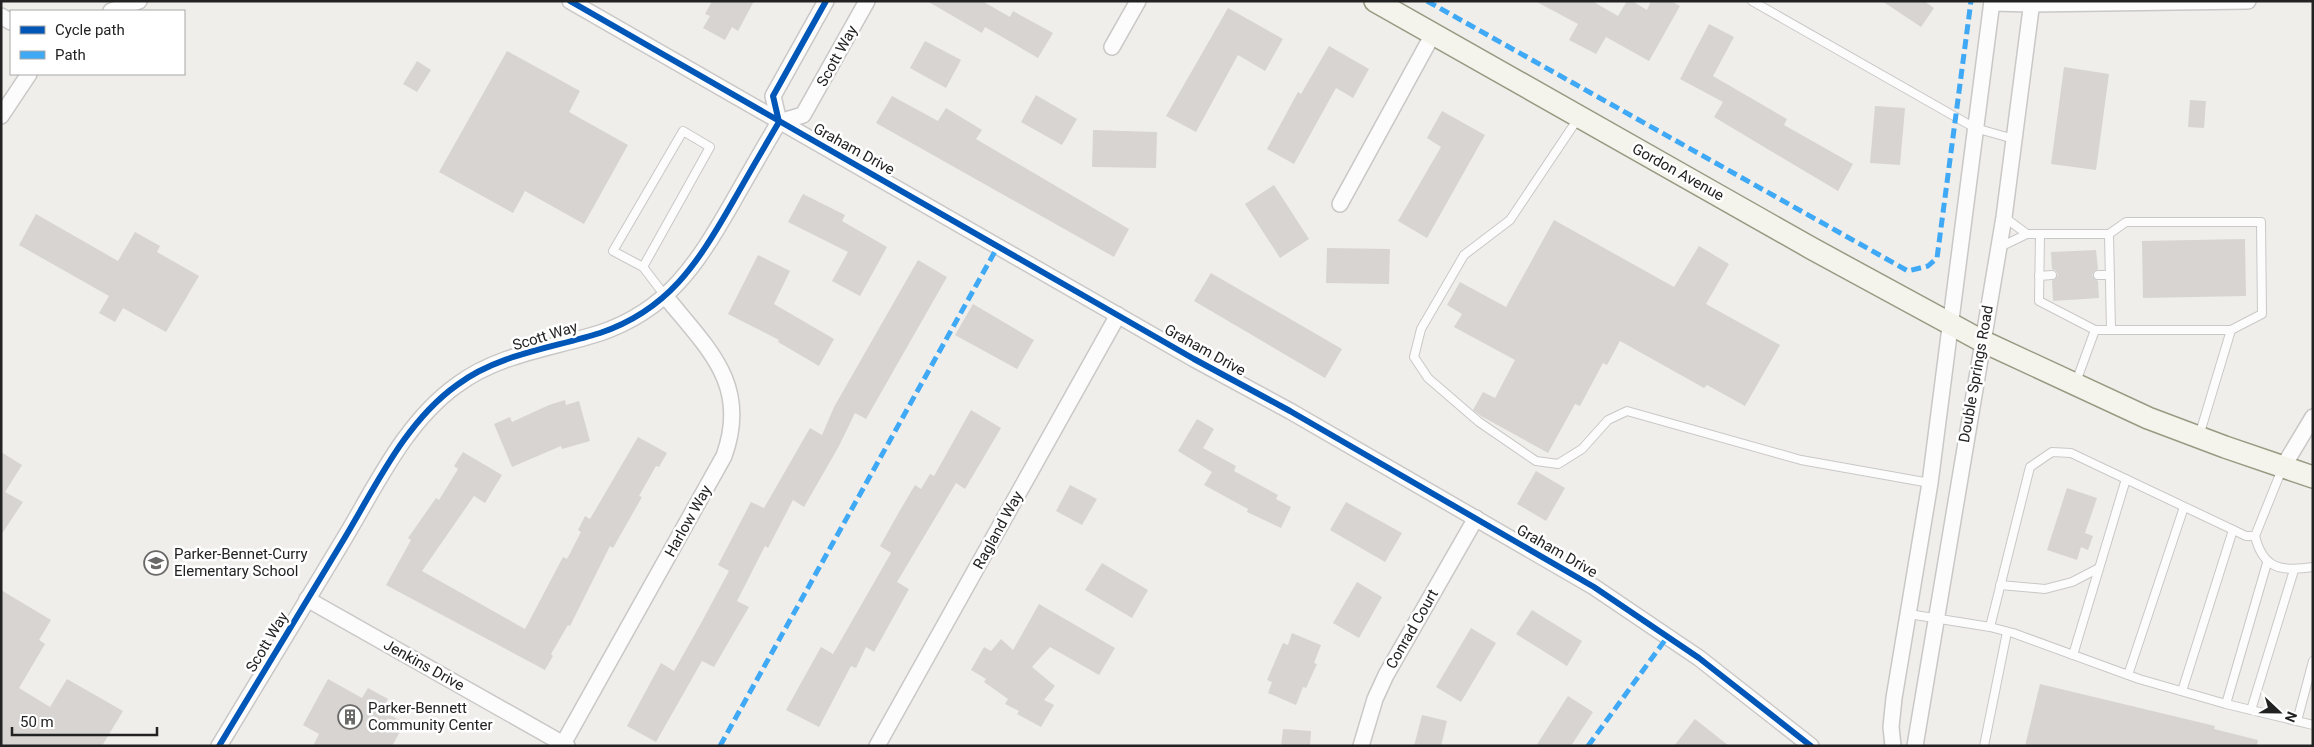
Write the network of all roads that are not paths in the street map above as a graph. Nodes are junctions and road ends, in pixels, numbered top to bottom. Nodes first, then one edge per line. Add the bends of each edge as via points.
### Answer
1 (139, 1) edge
2 (570, 1) edge
3 (826, 1) edge
4 (867, 1) edge
5 (1138, 1) edge
6 (1375, 1) edge
7 (1752, 1) edge
8 (2248, 1) edge
9 (1992, 2) edge
10 (2032, 3) edge
11 (114, 10) edge
12 (1432, 34) junction
13 (1112, 47) dead end
14 (28, 75) edge
15 (1, 116) edge
16 (1580, 117) junction
17 (779, 122) junction
18 (1975, 128) junction
19 (2014, 139) junction
20 (1340, 204) dead end
21 (2004, 217) junction
22 (2027, 234) junction
23 (2109, 234) junction
24 (2040, 235) junction
25 (1998, 248) junction
26 (643, 267) junction
27 (2052, 275) dead end
28 (2098, 275) dead end
29 (2110, 275) junction
30 (2039, 276) junction
31 (666, 297) junction
32 (1118, 315) junction
33 (1950, 324) junction
34 (2096, 330) junction
35 (2111, 330) junction
36 (2231, 330) junction
37 (1982, 341) junction
38 (2074, 386) junction
39 (2313, 417) edge
40 (2199, 438) junction
41 (2283, 467) junction
42 (2313, 477) edge
43 (2126, 479) junction
44 (1930, 482) junction
45 (2184, 507) junction
46 (1476, 518) junction
47 (2233, 530) junction
48 (2255, 536) junction
49 (2267, 563) junction
50 (2313, 567) edge
51 (2099, 568) junction
52 (2294, 570) junction
53 (2000, 585) junction
54 (307, 599) junction
55 (1909, 614) junction
56 (1935, 617) junction
57 (1990, 627) junction
58 (2007, 632) junction
59 (2073, 655) junction
60 (2313, 661) edge
61 (2128, 675) junction
62 (2182, 692) junction
63 (2226, 704) junction
64 (2251, 710) junction
65 (2297, 721) junction
66 (2313, 725) edge
67 (565, 745) edge
68 (219, 746) edge
69 (877, 746) edge
70 (1361, 746) edge
71 (1811, 746) edge
72 (1893, 746) edge
73 (1914, 746) edge
74 (1984, 746) edge

1 - 11 street
2 - 17 street, Graham Drive
3 - 17 street via 773,96
4 - 17 street, Scott Way via 803,115
5 - 13 street
6 - 12 main road, Gordon Avenue
7 - 18 lane
8 - 10 street
9 - 10 street
9 - 18 street, Double Springs Road
10 - 19 street, Double Springs Road
12 - 16 main road, Gordon Avenue
12 - 20 street
14 - 15 street
16 - 33 main road, Gordon Avenue
16 - 44 lane via 1510,220 1464,255 1459,263 1421,329 1414,357 1428,378 1480,422 1536,461 1558,464 1582,450 1608,420 1627,411 1801,460
17 - 31 street, Scott Way via 702,255
17 - 32 street, Graham Drive
18 - 19 lane
18 - 33 street, Double Springs Road
19 - 21 street, Double Springs Road
21 - 22 lane
21 - 25 street, Double Springs Road
22 - 24 lane
22 - 25 lane
23 - 24 lane
23 - 29 lane
23 - 36 lane via 2126,222 2261,222 2262,314
24 - 30 lane
25 - 37 street, Double Springs Road
26 - 26 lane via 710,147 683,131 613,251
26 - 31 lane
27 - 30 lane
28 - 29 lane
29 - 35 lane
30 - 34 lane via 2039,301
31 - 54 street, Scott Way via 623,324 501,362 456,385 420,420 404,441
31 - 67 street, Harlow Way via 716,358 724,374 732,407 730,440
32 - 46 street, Graham Drive
32 - 69 street, Ragland Way
33 - 37 main road, Gordon Avenue
33 - 44 street, Double Springs Road
34 - 35 lane
34 - 38 lane
35 - 36 lane
36 - 40 lane
37 - 38 main road, Gordon Avenue
37 - 56 street, Double Springs Road
38 - 40 main road, Gordon Avenue
39 - 41 street
40 - 41 main road, Gordon Avenue
41 - 42 main road, Gordon Avenue
41 - 48 lane
43 - 45 lane
43 - 51 lane
43 - 53 lane via 2071,453 2052,452 2030,468
44 - 55 street, Double Springs Road
45 - 47 lane
45 - 61 lane
46 - 70 street, Conrad Court via 1386,675
46 - 71 street, Graham Drive via 1622,604 1699,658
47 - 48 lane
47 - 62 lane
48 - 49 lane via 2259,553
49 - 52 lane
49 - 63 lane
50 - 52 lane
51 - 53 lane via 2072,582 2046,589
51 - 59 lane
52 - 64 lane
53 - 57 lane
54 - 67 street, Jenkins Drive
54 - 68 street, Scott Way
55 - 56 lane
55 - 72 street, Double Springs Road via 1894,698
56 - 57 lane
56 - 73 street, Double Springs Road
57 - 58 lane
58 - 59 lane
58 - 74 lane
59 - 61 lane
60 - 65 lane
61 - 62 lane
62 - 63 lane
63 - 64 lane
64 - 65 lane
65 - 66 lane

